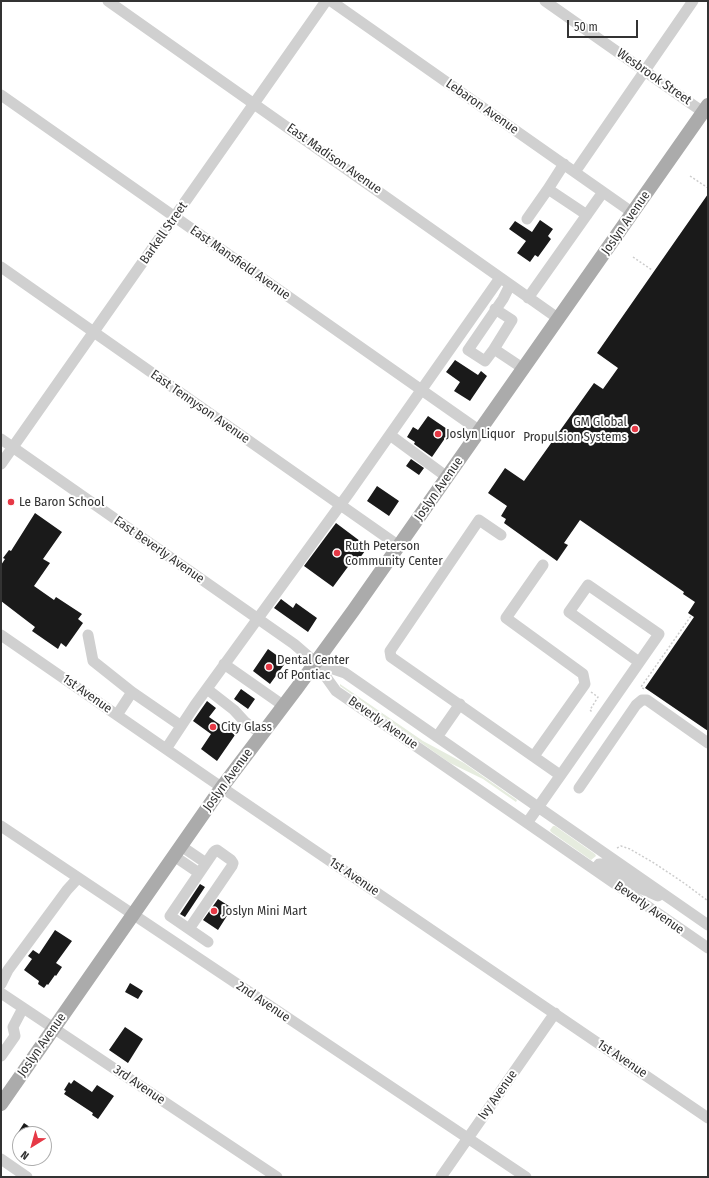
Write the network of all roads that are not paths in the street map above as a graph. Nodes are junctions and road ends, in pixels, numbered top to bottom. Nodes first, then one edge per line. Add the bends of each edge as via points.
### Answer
1 (108, 1) edge
2 (326, 1) edge
3 (331, 1) edge
4 (545, 1) edge
5 (693, 1) edge
6 (644, 71) junction
7 (1, 96) edge
8 (254, 104) junction
9 (706, 109) edge
10 (564, 164) junction
11 (574, 172) junction
12 (548, 189) junction
13 (603, 192) junction
14 (633, 213) junction
15 (587, 215) junction
16 (174, 217) junction
17 (527, 219) dead end
18 (1, 267) edge
19 (500, 278) junction
20 (510, 285) junction
21 (528, 298) junction
22 (495, 309) junction
23 (559, 319) junction
24 (94, 332) junction
25 (494, 349) junction
26 (524, 369) junction
27 (422, 390) junction
28 (480, 431) junction
29 (390, 435) junction
30 (1, 439) edge
31 (13, 448) junction
32 (1, 464) edge
33 (447, 477) junction
34 (340, 505) junction
35 (501, 535) dead end
36 (399, 546) junction
37 (543, 564) dead end
38 (257, 618) junction
39 (1, 635) edge
40 (88, 635) dead end
41 (640, 662) junction
42 (316, 663) junction
43 (224, 664) junction
44 (207, 688) junction
45 (132, 692) junction
46 (460, 704) junction
47 (284, 706) junction
48 (117, 715) junction
49 (177, 723) dead end
50 (262, 734) junction
51 (437, 737) junction
52 (708, 743) edge
53 (166, 749) junction
54 (534, 756) junction
55 (560, 775) junction
56 (222, 787) junction
57 (579, 788) dead end
58 (538, 807) junction
59 (526, 823) junction
60 (1, 826) edge
61 (178, 851) junction
62 (206, 864) junction
63 (595, 870) junction
64 (199, 873) junction
65 (78, 878) junction
66 (687, 910) junction
67 (133, 915) junction
68 (708, 925) edge
69 (187, 928) junction
70 (174, 942) junction
71 (208, 942) dead end
72 (708, 948) edge
73 (1, 984) edge
74 (3, 997) edge
75 (23, 1008) junction
76 (555, 1013) junction
77 (54, 1028) junction
78 (1, 1056) edge
79 (3, 1095) edge
80 (708, 1118) edge
81 (468, 1138) junction
82 (1, 1159) edge
83 (27, 1177) edge
84 (277, 1177) edge
85 (441, 1177) edge
86 (526, 1177) edge

1 - 8 street, East Madison Avenue
2 - 8 street, Barkell Street
3 - 10 street, Lebaron Avenue
4 - 6 street, Wesbrook Street
5 - 6 street
6 - 9 street, Wesbrook Street
6 - 11 street
7 - 16 street, East Mansfield Avenue
8 - 16 street, Barkell Street
8 - 19 street, East Madison Avenue
9 - 14 main road, Joslyn Avenue
10 - 11 street, Lebaron Avenue
10 - 12 street
11 - 13 street, Lebaron Avenue
12 - 15 street
12 - 17 street
13 - 14 street, Lebaron Avenue
13 - 15 street
14 - 23 main road, Joslyn Avenue
15 - 21 street
16 - 24 street, Barkell Street
16 - 27 street, East Mansfield Avenue
18 - 24 street, East Tennyson Avenue
19 - 20 street, East Madison Avenue
19 - 27 street
20 - 21 street, East Madison Avenue
20 - 22 street
21 - 23 street, East Madison Avenue
22 - 25 street via 512,320
22 - 25 street via 468,350 485,361
23 - 26 main road, Joslyn Avenue
24 - 31 street, Barkell Street
24 - 34 street, East Tennyson Avenue
25 - 26 street
26 - 28 main road, Joslyn Avenue
27 - 28 street, East Mansfield Avenue
27 - 29 street
28 - 33 main road, Joslyn Avenue
29 - 33 street
29 - 34 street
30 - 31 street, East Beverly Avenue
31 - 32 street, Barkell Street
31 - 38 street, East Beverly Avenue
33 - 36 main road, Joslyn Avenue
34 - 36 street, East Tennyson Avenue
34 - 38 street
35 - 46 street via 479,520 390,651 391,657
36 - 42 main road, Joslyn Avenue
37 - 54 street via 506,618 583,674 585,684
38 - 42 street, East Beverly Avenue
38 - 43 street
39 - 48 street, 1st Avenue
40 - 45 street via 93,661
41 - 41 street via 659,634 588,585 569,612
41 - 55 street
42 - 47 main road, Joslyn Avenue
42 - 51 street, Beverly Avenue via 345,673
42 - 59 street, Beverly Avenue via 336,690
43 - 44 street
43 - 47 street
44 - 50 street
44 - 53 street
45 - 48 street
45 - 49 street
46 - 51 street
46 - 54 street
47 - 50 main road, Joslyn Avenue
48 - 53 street, 1st Avenue
50 - 56 main road, Joslyn Avenue
51 - 58 street, Beverly Avenue
52 - 57 street via 647,700 642,700
53 - 56 street, 1st Avenue
54 - 55 street
55 - 58 street
56 - 61 main road, Joslyn Avenue
56 - 76 street, 1st Avenue
58 - 59 street
58 - 66 street, Beverly Avenue
59 - 63 street, Beverly Avenue
60 - 65 street, 2nd Avenue
61 - 62 street
61 - 64 street
61 - 67 main road, Joslyn Avenue
62 - 64 street
62 - 69 street via 217,850 233,863
63 - 66 street via 600,864 604,864 642,889
63 - 72 street, Beverly Avenue
64 - 69 street via 170,914
65 - 67 street, 2nd Avenue
65 - 73 street via 8,970
66 - 68 street, Beverly Avenue
67 - 70 street, 2nd Avenue
67 - 77 main road, Joslyn Avenue
69 - 70 street
69 - 71 street
70 - 81 street, 2nd Avenue
74 - 75 street, 3rd Avenue
75 - 77 street, 3rd Avenue
75 - 78 street via 14,1027 15,1036
76 - 80 street, 1st Avenue
76 - 81 street, Ivy Avenue
77 - 79 main road, Joslyn Avenue
77 - 84 street, 3rd Avenue
81 - 85 street, Ivy Avenue
81 - 86 street, 2nd Avenue
82 - 83 street

